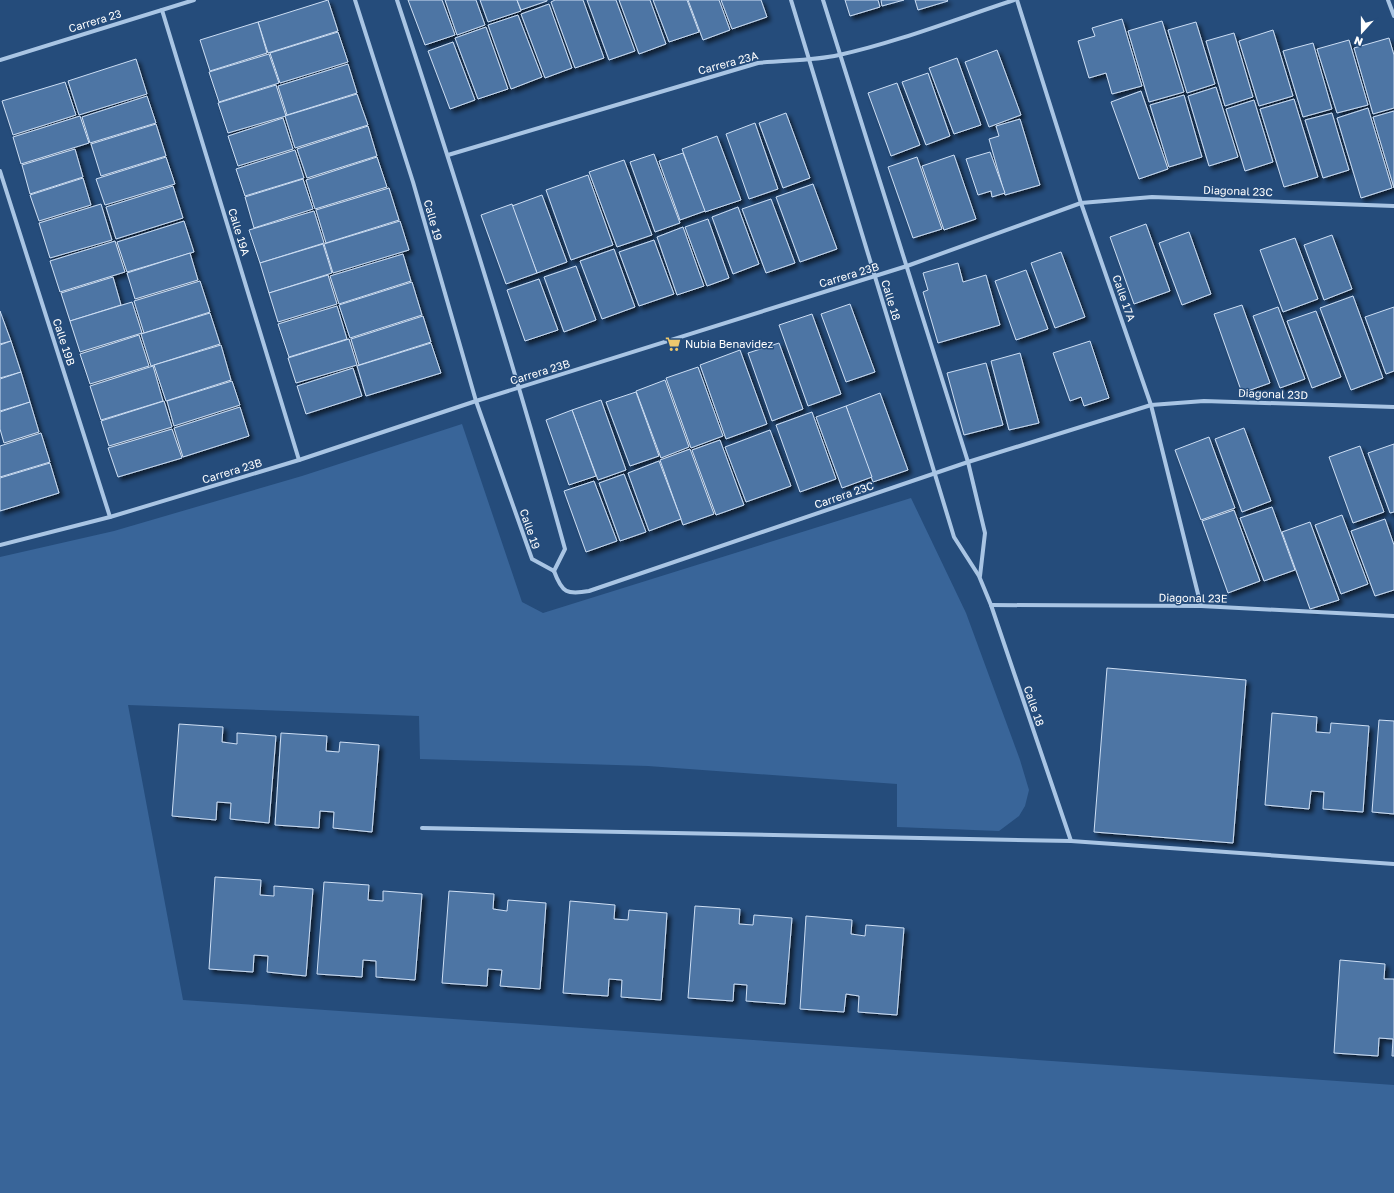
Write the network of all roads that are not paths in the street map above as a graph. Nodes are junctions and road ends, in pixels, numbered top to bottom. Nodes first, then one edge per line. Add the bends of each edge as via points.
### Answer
1 (194, 0) edge
2 (355, 0) edge
3 (397, 0) edge
4 (791, 0) edge
5 (823, 0) edge
6 (1014, 0) edge
7 (1017, 0) edge
8 (1388, 0) edge
9 (162, 10) junction
10 (1394, 16) edge
11 (840, 55) junction
12 (0, 60) edge
13 (809, 61) junction
14 (448, 155) junction
15 (0, 171) edge
16 (1081, 203) junction
17 (1394, 206) edge
18 (907, 266) junction
19 (874, 277) junction
20 (520, 388) junction
21 (476, 401) junction
22 (1151, 405) junction
23 (1394, 407) edge
24 (299, 460) junction
25 (968, 462) junction
26 (935, 474) junction
27 (110, 517) junction
28 (0, 545) edge
29 (554, 571) junction
30 (979, 576) junction
31 (991, 605) junction
32 (1201, 606) junction
33 (1394, 616) edge
34 (422, 828) dead end
35 (1071, 841) junction
36 (1394, 864) edge

1 - 9 street, Carrera 23
2 - 21 street, Calle 19 via 413,182
3 - 14 street
4 - 13 street, Calle 18
5 - 11 street
6 - 11 street, Carrera 23A
7 - 16 street, Calle 17A
8 - 10 street
9 - 12 street, Carrera 23
9 - 24 street, Calle 19A
11 - 13 street, Carrera 23A
11 - 18 street
13 - 14 street, Carrera 23A via 758,63
13 - 19 street, Calle 18
14 - 20 street
15 - 27 street, Calle 19B
16 - 17 street, Diagonal 23C via 1152,197
16 - 18 street, Carrera 23B
16 - 22 street, Calle 17A
18 - 19 street, Carrera 23B
18 - 25 street
19 - 20 street, Carrera 23B
19 - 26 street, Calle 18
20 - 21 street, Carrera 23B
20 - 29 street via 565,549
21 - 24 street, Carrera 23B
21 - 29 street, Calle 19 via 532,559
22 - 23 street, Diagonal 23D via 1204,401
22 - 25 street, Carrera 23C
22 - 32 street, Calle 17A
24 - 27 street, Carrera 23B
25 - 26 street, Carrera 23C
25 - 30 street via 985,533
26 - 29 street, Carrera 23C via 589,591 566,592 559,586
26 - 30 street, Calle 18 via 954,536
27 - 28 street, Carrera 23B
30 - 31 street, Calle 18
31 - 32 street, Diagonal 23E
31 - 35 street, Calle 18
32 - 33 street, Diagonal 23E
34 - 35 street
35 - 36 street

